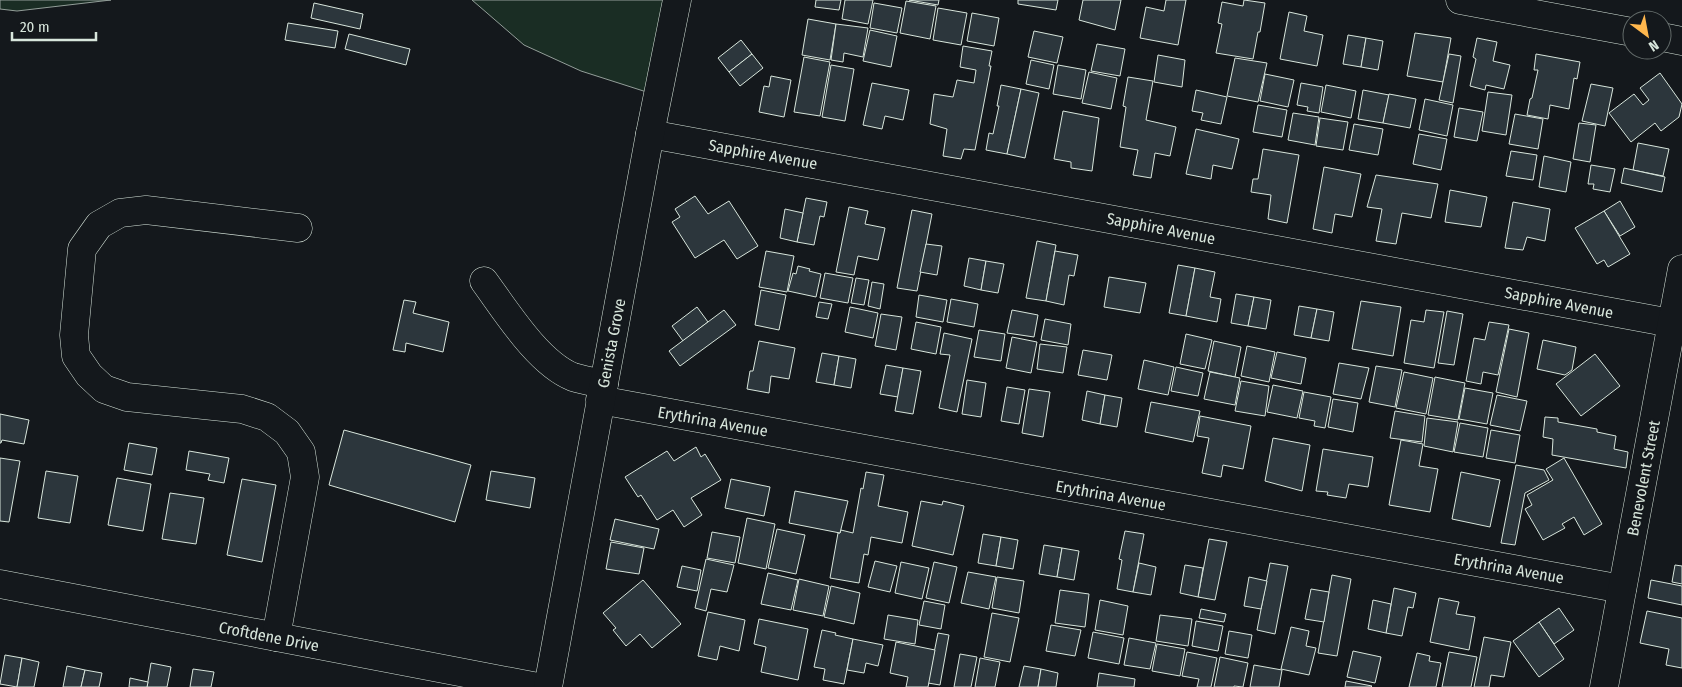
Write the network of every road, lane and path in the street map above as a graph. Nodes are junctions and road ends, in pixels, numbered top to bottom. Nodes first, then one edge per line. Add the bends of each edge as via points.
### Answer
1 (677, 0) edge
2 (1460, 0) edge
3 (1622, 30) edge
4 (650, 134) junction
5 (298, 228) dead end
6 (1682, 269) edge
7 (484, 281) dead end
8 (1672, 323) junction
9 (602, 392) junction
10 (0, 584) edge
11 (1622, 589) junction
12 (276, 637) junction
13 (538, 687) edge
14 (548, 687) edge
15 (1604, 687) edge

1 - 4 street, Genista Grove
2 - 3 street
4 - 8 street, Sapphire Avenue
4 - 9 street, Genista Grove
5 - 12 street via 146,210 120,213 99,225 82,249 74,335 76,356 104,389 126,397 251,411 267,417 286,432 301,452 305,477
6 - 8 street, Benevolent Street
7 - 9 street, Erythrina Avenue via 533,345 552,364
8 - 11 street, Benevolent Street
9 - 11 street, Erythrina Avenue
9 - 14 street, Genista Grove
10 - 12 street, Croftdene Drive
11 - 15 street, Benevolent Street
12 - 13 street, Croftdene Drive

